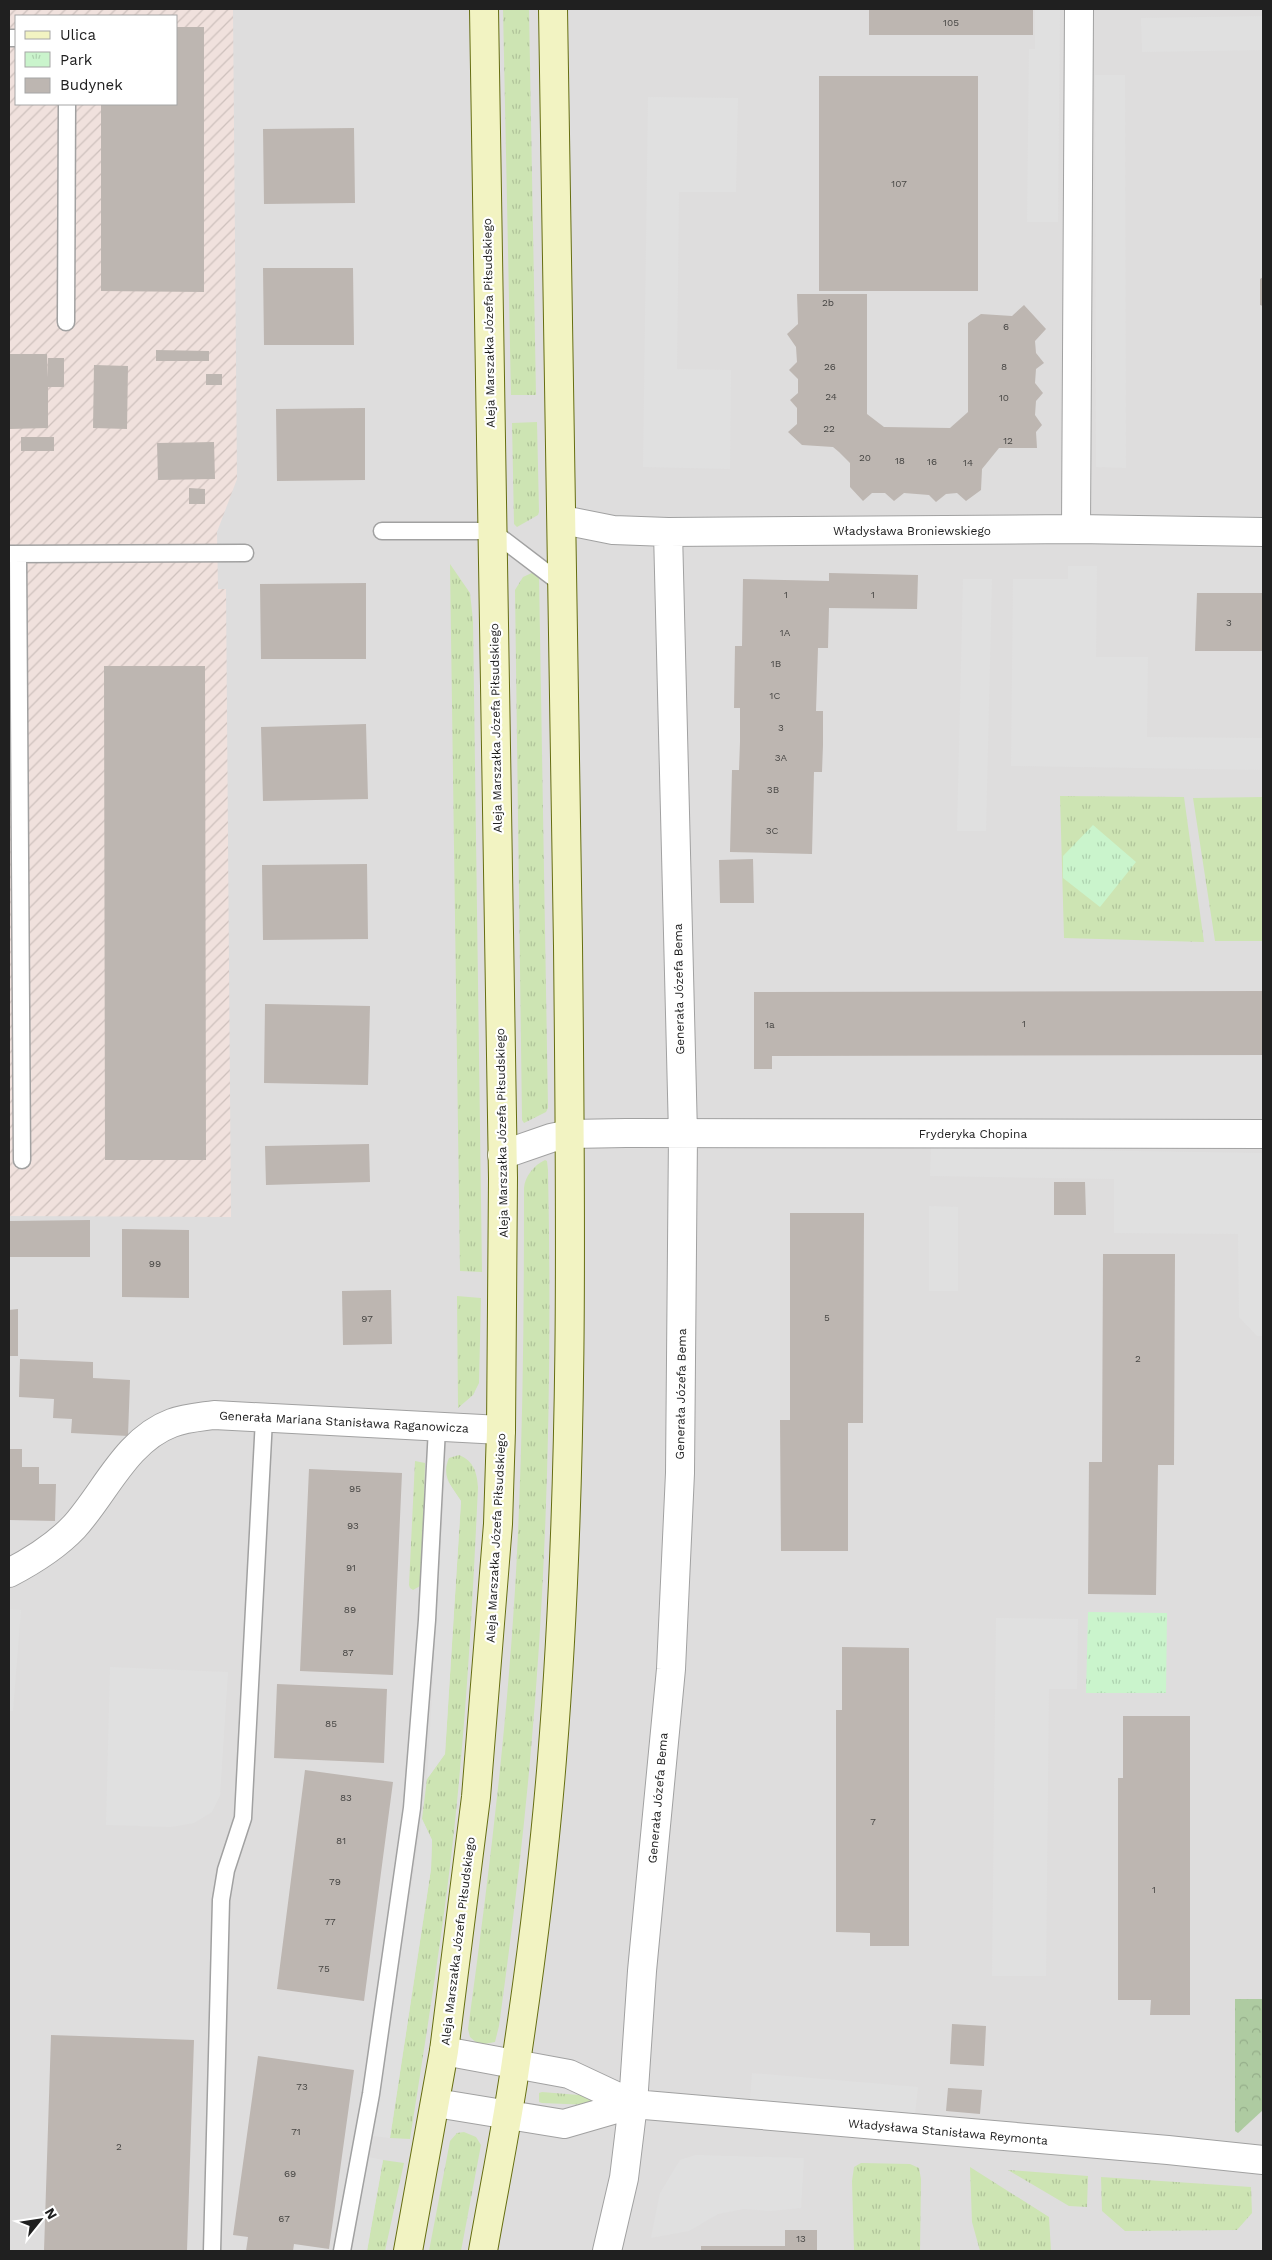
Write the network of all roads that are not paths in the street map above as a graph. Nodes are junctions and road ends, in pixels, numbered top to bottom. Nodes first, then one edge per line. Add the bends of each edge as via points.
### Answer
1 (484, 9) edge
2 (553, 9) edge
3 (1079, 9) edge
4 (67, 105) edge
5 (66, 322) dead end
6 (562, 520) junction
7 (1076, 529) junction
8 (382, 531) dead end
9 (492, 531) junction
10 (668, 532) junction
11 (1263, 532) edge
12 (245, 553) dead end
13 (13, 554) edge
14 (563, 585) junction
15 (570, 1134) junction
16 (683, 1134) junction
17 (1263, 1134) edge
18 (502, 1155) junction
19 (22, 1160) dead end
20 (264, 1419) junction
21 (437, 1428) junction
22 (502, 1430) junction
23 (9, 1573) edge
24 (444, 2051) junction
25 (516, 2065) junction
26 (436, 2103) junction
27 (633, 2104) junction
28 (507, 2115) junction
29 (1263, 2160) edge
30 (212, 2251) edge
31 (342, 2251) edge
32 (408, 2251) edge
33 (483, 2251) edge
34 (607, 2251) edge

1 - 9 street, Aleja Marszałka Józefa Piłsudskiego
2 - 6 street
3 - 7 street
4 - 5 lane
6 - 10 street, Władysława Broniewskiego via 613,530
6 - 14 street
7 - 10 street, Władysława Broniewskiego
7 - 11 street, Władysława Broniewskiego
8 - 9 lane
9 - 14 lane
9 - 18 street, Aleja Marszałka Józefa Piłsudskiego
10 - 16 street, Generała Józefa Bema
12 - 13 lane
13 - 19 lane
14 - 15 street
15 - 16 street, Fryderyka Chopina
15 - 18 street, Fryderyka Chopina
15 - 25 street via 570,1388 562,1615 552,1761
16 - 17 street, Fryderyka Chopina
16 - 27 street, Generała Józefa Bema via 681,1454 675,1582
18 - 22 street, Aleja Marszałka Józefa Piłsudskiego
20 - 21 street, Generała Mariana Stanisława Raganowicza
20 - 23 street, Generała Mariana Stanisława Raganowicza via 214,1415 177,1422 156,1432 122,1463 73,1528 42,1554
20 - 30 lane via 243,1818 226,1870 221,1900
21 - 22 street, Generała Mariana Stanisława Raganowicza
21 - 31 lane via 427,1620 412,1808 371,2094
22 - 24 street, Aleja Marszałka Józefa Piłsudskiego via 489,1652 476,1797
24 - 25 street, Władysława Stanisława Reymonta
24 - 26 street, Aleja Marszałka Józefa Piłsudskiego
25 - 27 street, Władysława Stanisława Reymonta via 569,2074
25 - 28 street
26 - 28 street, Władysława Stanisława Reymonta
26 - 32 street, Aleja Marszałka Józefa Piłsudskiego
27 - 28 street, Władysława Stanisława Reymonta via 564,2124
27 - 29 street, Władysława Stanisława Reymonta
27 - 34 street, Generała Józefa Bema via 624,2178
28 - 33 street

